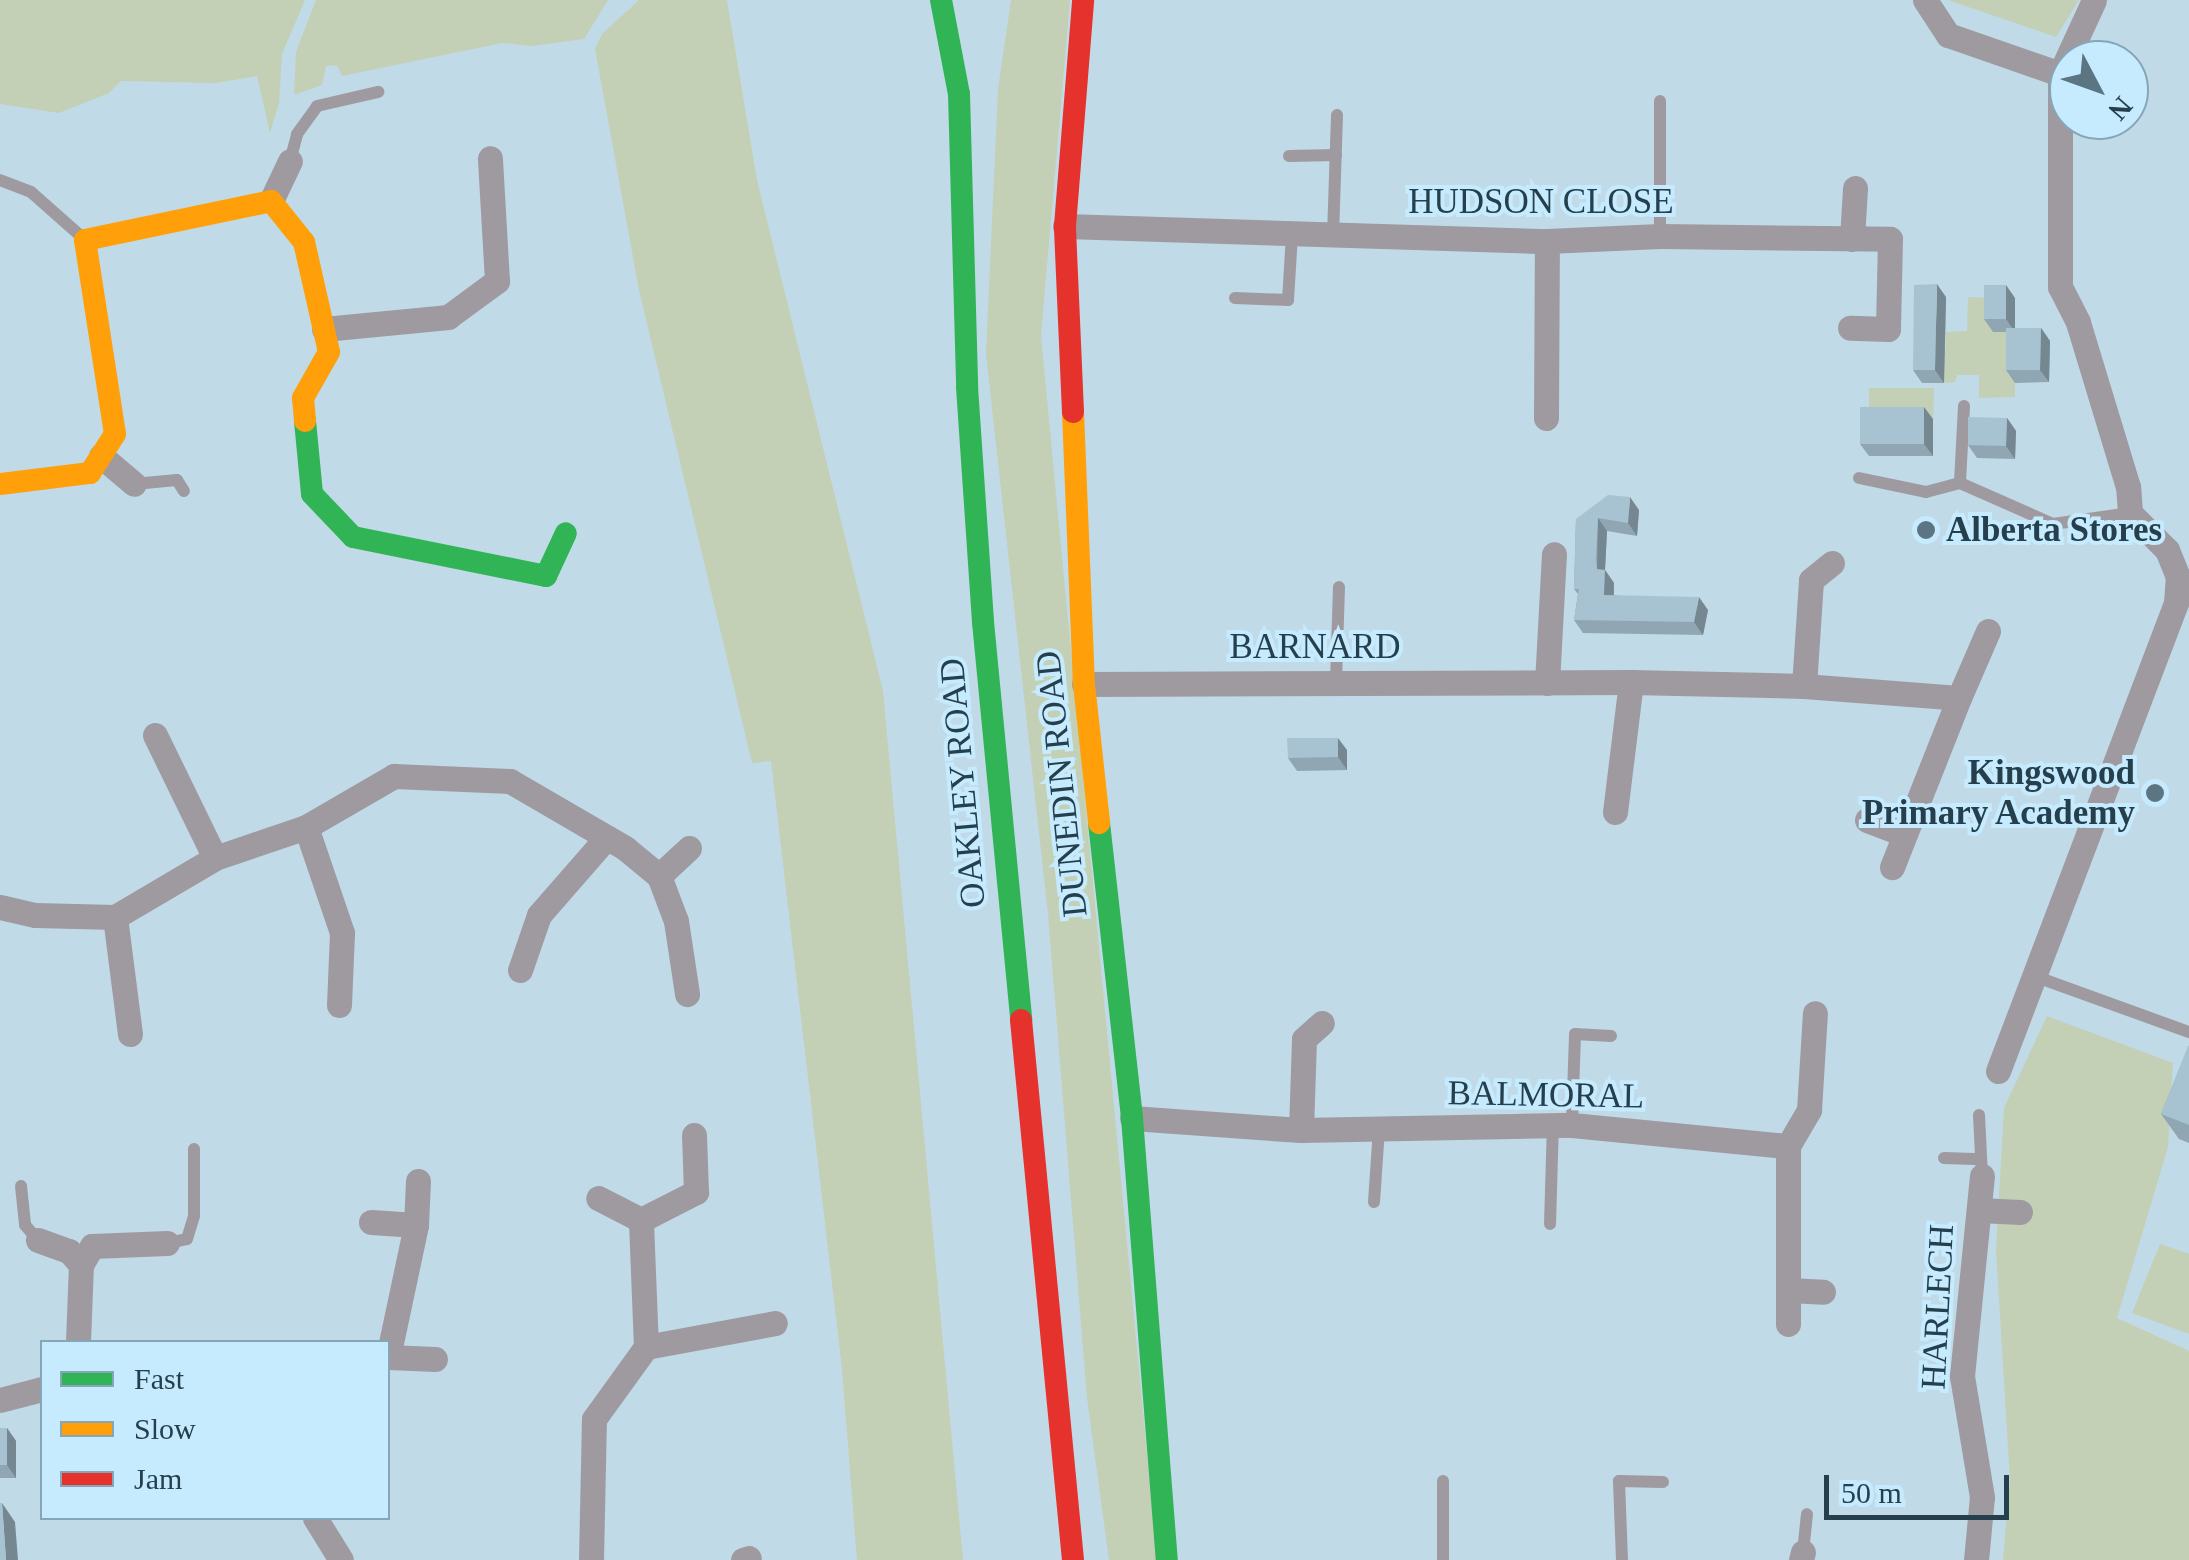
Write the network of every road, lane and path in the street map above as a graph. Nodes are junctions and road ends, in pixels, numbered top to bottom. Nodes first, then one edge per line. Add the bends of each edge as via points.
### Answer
1 (941, 0) edge
2 (1083, 0) edge
3 (1925, 0) edge
4 (2094, 0) edge
5 (2076, 40) edge
6 (2049, 70) edge
7 (378, 92) dead end
8 (1660, 101) dead end
9 (1337, 115) dead end
10 (2060, 140) edge
11 (1289, 156) dead end
12 (1336, 156) junction
13 (490, 158) dead end
14 (290, 161) joint
15 (0, 180) edge
16 (1855, 188) dead end
17 (271, 201) junction
18 (1065, 226) junction
19 (1292, 235) junction
20 (1333, 236) junction
21 (1660, 236) junction
22 (1852, 239) junction
23 (85, 240) junction
24 (1546, 241) junction
25 (1235, 298) dead end
26 (1850, 328) dead end
27 (324, 329) junction
28 (1964, 406) dead end
29 (1546, 418) dead end
30 (101, 456) junction
31 (1859, 478) dead end
32 (1960, 482) junction
33 (0, 484) edge
34 (134, 484) joint
35 (184, 491) dead end
36 (2130, 513) junction
37 (566, 533) dead end
38 (1554, 554) dead end
39 (1832, 563) dead end
40 (1339, 587) dead end
41 (1988, 631) dead end
42 (1336, 682) junction
43 (1631, 682) junction
44 (1547, 683) junction
45 (1084, 684) junction
46 (1804, 686) junction
47 (1960, 698) junction
48 (155, 735) dead end
49 (1615, 812) dead end
50 (1867, 820) dead end
51 (306, 827) junction
52 (1904, 834) junction
53 (607, 837) junction
54 (689, 848) dead end
55 (215, 858) junction
56 (1892, 867) dead end
57 (659, 876) junction
58 (0, 907) edge
59 (115, 917) junction
60 (520, 970) dead end
61 (2034, 976) junction
62 (686, 994) dead end
63 (340, 1006) dead end
64 (1815, 1013) dead end
65 (1322, 1023) dead end
66 (2189, 1032) edge
67 (130, 1034) dead end
68 (1610, 1036) dead end
69 (1998, 1071) dead end
70 (1979, 1115) dead end
71 (1132, 1118) junction
72 (1563, 1125) junction
73 (1379, 1128) junction
74 (1301, 1130) junction
75 (694, 1135) dead end
76 (1788, 1146) junction
77 (194, 1149) dead end
78 (1944, 1158) dead end
79 (1982, 1168) junction
80 (418, 1181) dead end
81 (22, 1186) dead end
82 (598, 1198) dead end
83 (1374, 1202) dead end
84 (1979, 1210) junction
85 (2020, 1212) dead end
86 (640, 1220) junction
87 (371, 1222) dead end
88 (1550, 1224) dead end
89 (416, 1225) junction
90 (38, 1240) joint
91 (167, 1243) joint
92 (81, 1265) junction
93 (1788, 1290) junction
94 (1822, 1292) dead end
95 (775, 1323) dead end
96 (1788, 1324) dead end
97 (78, 1340) edge
98 (646, 1347) junction
99 (390, 1348) edge
100 (390, 1357) edge
101 (435, 1358) dead end
102 (40, 1390) edge
103 (0, 1400) edge
104 (1442, 1482) dead end
105 (1663, 1482) dead end
106 (1807, 1514) dead end
107 (316, 1520) edge
108 (1802, 1556) edge
109 (341, 1560) edge
110 (591, 1560) edge
111 (1073, 1560) edge
112 (1167, 1560) edge
113 (1443, 1560) edge
114 (1622, 1560) edge
115 (1976, 1560) edge

1 - 111 street, OAKLEY ROAD via 959,94 966,386 983,622
2 - 18 street, DUNEDIN ROAD
3 - 6 street via 1948,35
4 - 5 street
7 - 14 lane via 317,106 297,134
8 - 21 lane
9 - 12 lane
10 - 36 street via 2060,287 2078,322
11 - 12 lane
12 - 20 lane
13 - 27 street via 497,281 448,317
14 - 17 street
15 - 23 lane via 30,192
16 - 22 street
17 - 23 street
17 - 27 street via 304,242
18 - 19 street, HUDSON CLOSE
18 - 45 street, DUNEDIN ROAD
19 - 20 street, HUDSON CLOSE
19 - 25 lane via 1288,300
20 - 24 street, HUDSON CLOSE
21 - 22 street, HUDSON CLOSE
21 - 24 street, HUDSON CLOSE
22 - 26 street, HUDSON CLOSE via 1890,239 1890,273 1888,329
23 - 30 street via 115,434
24 - 29 street
27 - 37 street via 329,352 303,398 312,494 353,537 546,576
28 - 32 lane
30 - 33 street via 90,473
30 - 34 street
31 - 32 lane via 1926,492
32 - 36 lane via 2053,524
34 - 35 lane via 176,480
36 - 61 street via 2167,550 2178,577 2176,603
38 - 44 street
39 - 46 street via 1811,580
40 - 42 lane
41 - 47 street
42 - 44 street, BARNARD
42 - 45 street, BARNARD
43 - 44 street, BARNARD
43 - 46 street, BARNARD
43 - 49 street
45 - 71 street, DUNEDIN ROAD
46 - 47 street, BARNARD
47 - 52 street
48 - 55 street
50 - 52 street
51 - 53 street via 394,776 510,780
51 - 55 street
51 - 63 street via 342,933
52 - 56 street
53 - 57 street
53 - 60 street via 539,916
54 - 57 street
55 - 59 street
57 - 62 street via 676,921
58 - 59 street
59 - 67 street
61 - 66 lane
61 - 69 street
64 - 76 street via 1809,1110
65 - 74 street via 1304,1039
68 - 72 lane via 1575,1034
70 - 79 lane
71 - 74 street, BALMORAL
71 - 112 street, DUNEDIN ROAD
72 - 73 street, BALMORAL
72 - 76 street, BALMORAL
72 - 88 lane
73 - 74 street, BALMORAL
73 - 83 lane
75 - 86 street via 696,1192
76 - 93 street
77 - 91 lane via 194,1216 187,1239
78 - 79 lane
79 - 84 street, HARLECH
80 - 89 street
81 - 90 lane via 25,1225
82 - 86 street
84 - 85 street
84 - 115 street, HARLECH via 1962,1376 1982,1497
86 - 98 street
87 - 89 street
89 - 99 street
90 - 92 street via 68,1251
91 - 92 street via 92,1246
92 - 97 street
93 - 94 street
93 - 96 street
95 - 98 street
98 - 110 street via 594,1419
100 - 101 street
102 - 103 street
104 - 113 lane
105 - 114 lane via 1619,1481
106 - 108 lane
107 - 109 street

